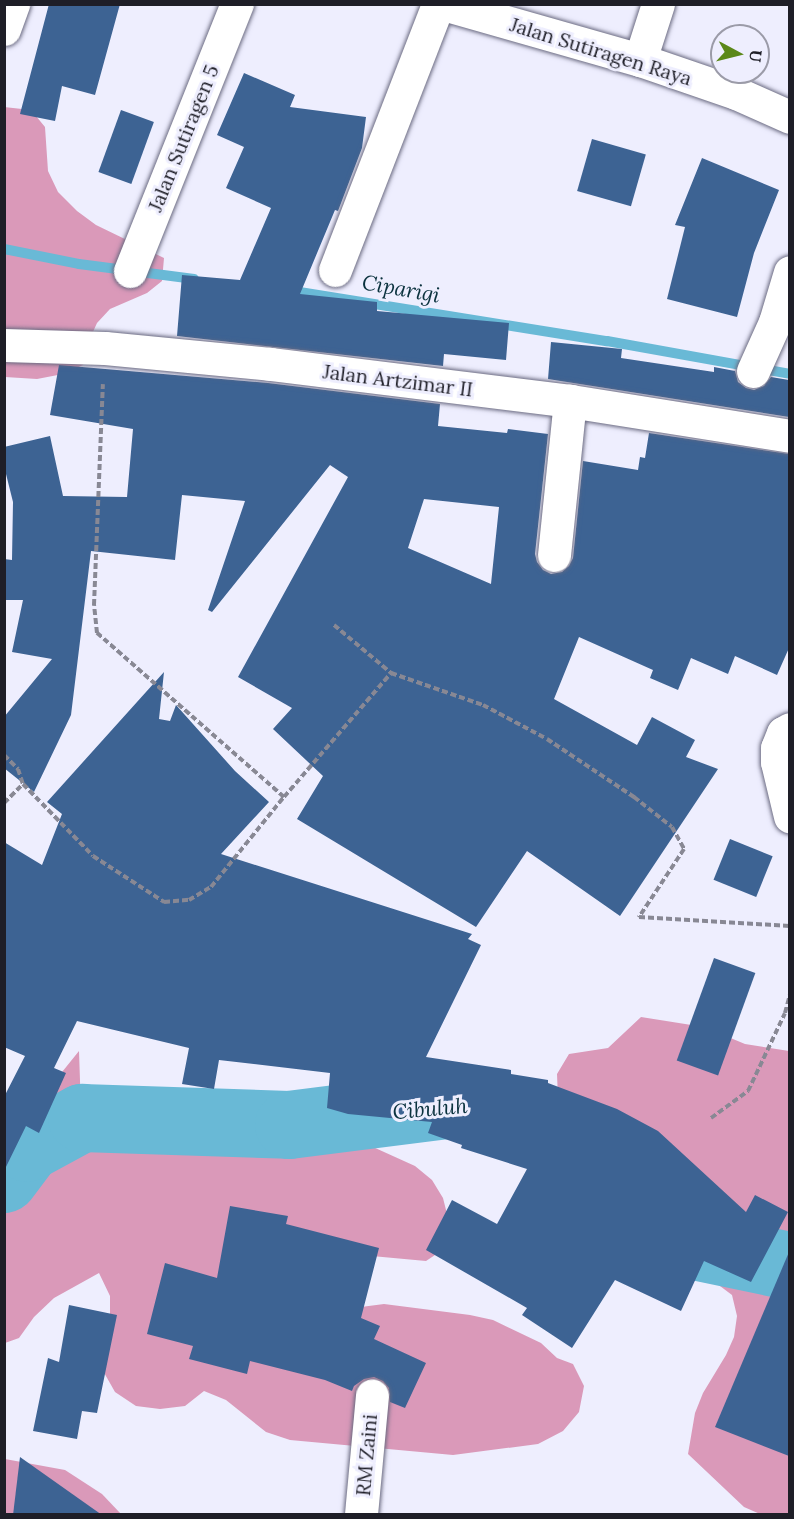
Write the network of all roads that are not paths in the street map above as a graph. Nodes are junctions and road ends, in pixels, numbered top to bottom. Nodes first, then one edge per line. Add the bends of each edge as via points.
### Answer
1 (13, 4) edge
2 (237, 4) edge
3 (441, 4) edge
4 (658, 4) edge
5 (4, 29) edge
6 (640, 60) junction
7 (789, 117) edge
8 (335, 270) dead end
9 (130, 271) dead end
10 (789, 272) edge
11 (4, 345) edge
12 (753, 371) dead end
13 (570, 401) junction
14 (789, 436) edge
15 (554, 555) dead end
16 (789, 729) edge
17 (789, 816) edge
18 (372, 1395) dead end
19 (361, 1515) edge

1 - 5 street
2 - 9 street, Jalan Sutiragen 5
3 - 6 street, Jalan Sutiragen Raya
3 - 8 street
4 - 6 street
6 - 7 street, Jalan Sutiragen Raya via 736,93
10 - 12 street via 775,322
11 - 13 street, Jalan Artzimar II via 105,348 270,364
13 - 14 street, Jalan Artzimar II
13 - 15 street
16 - 17 street via 777,748 777,762
18 - 19 street, RM Zaini

